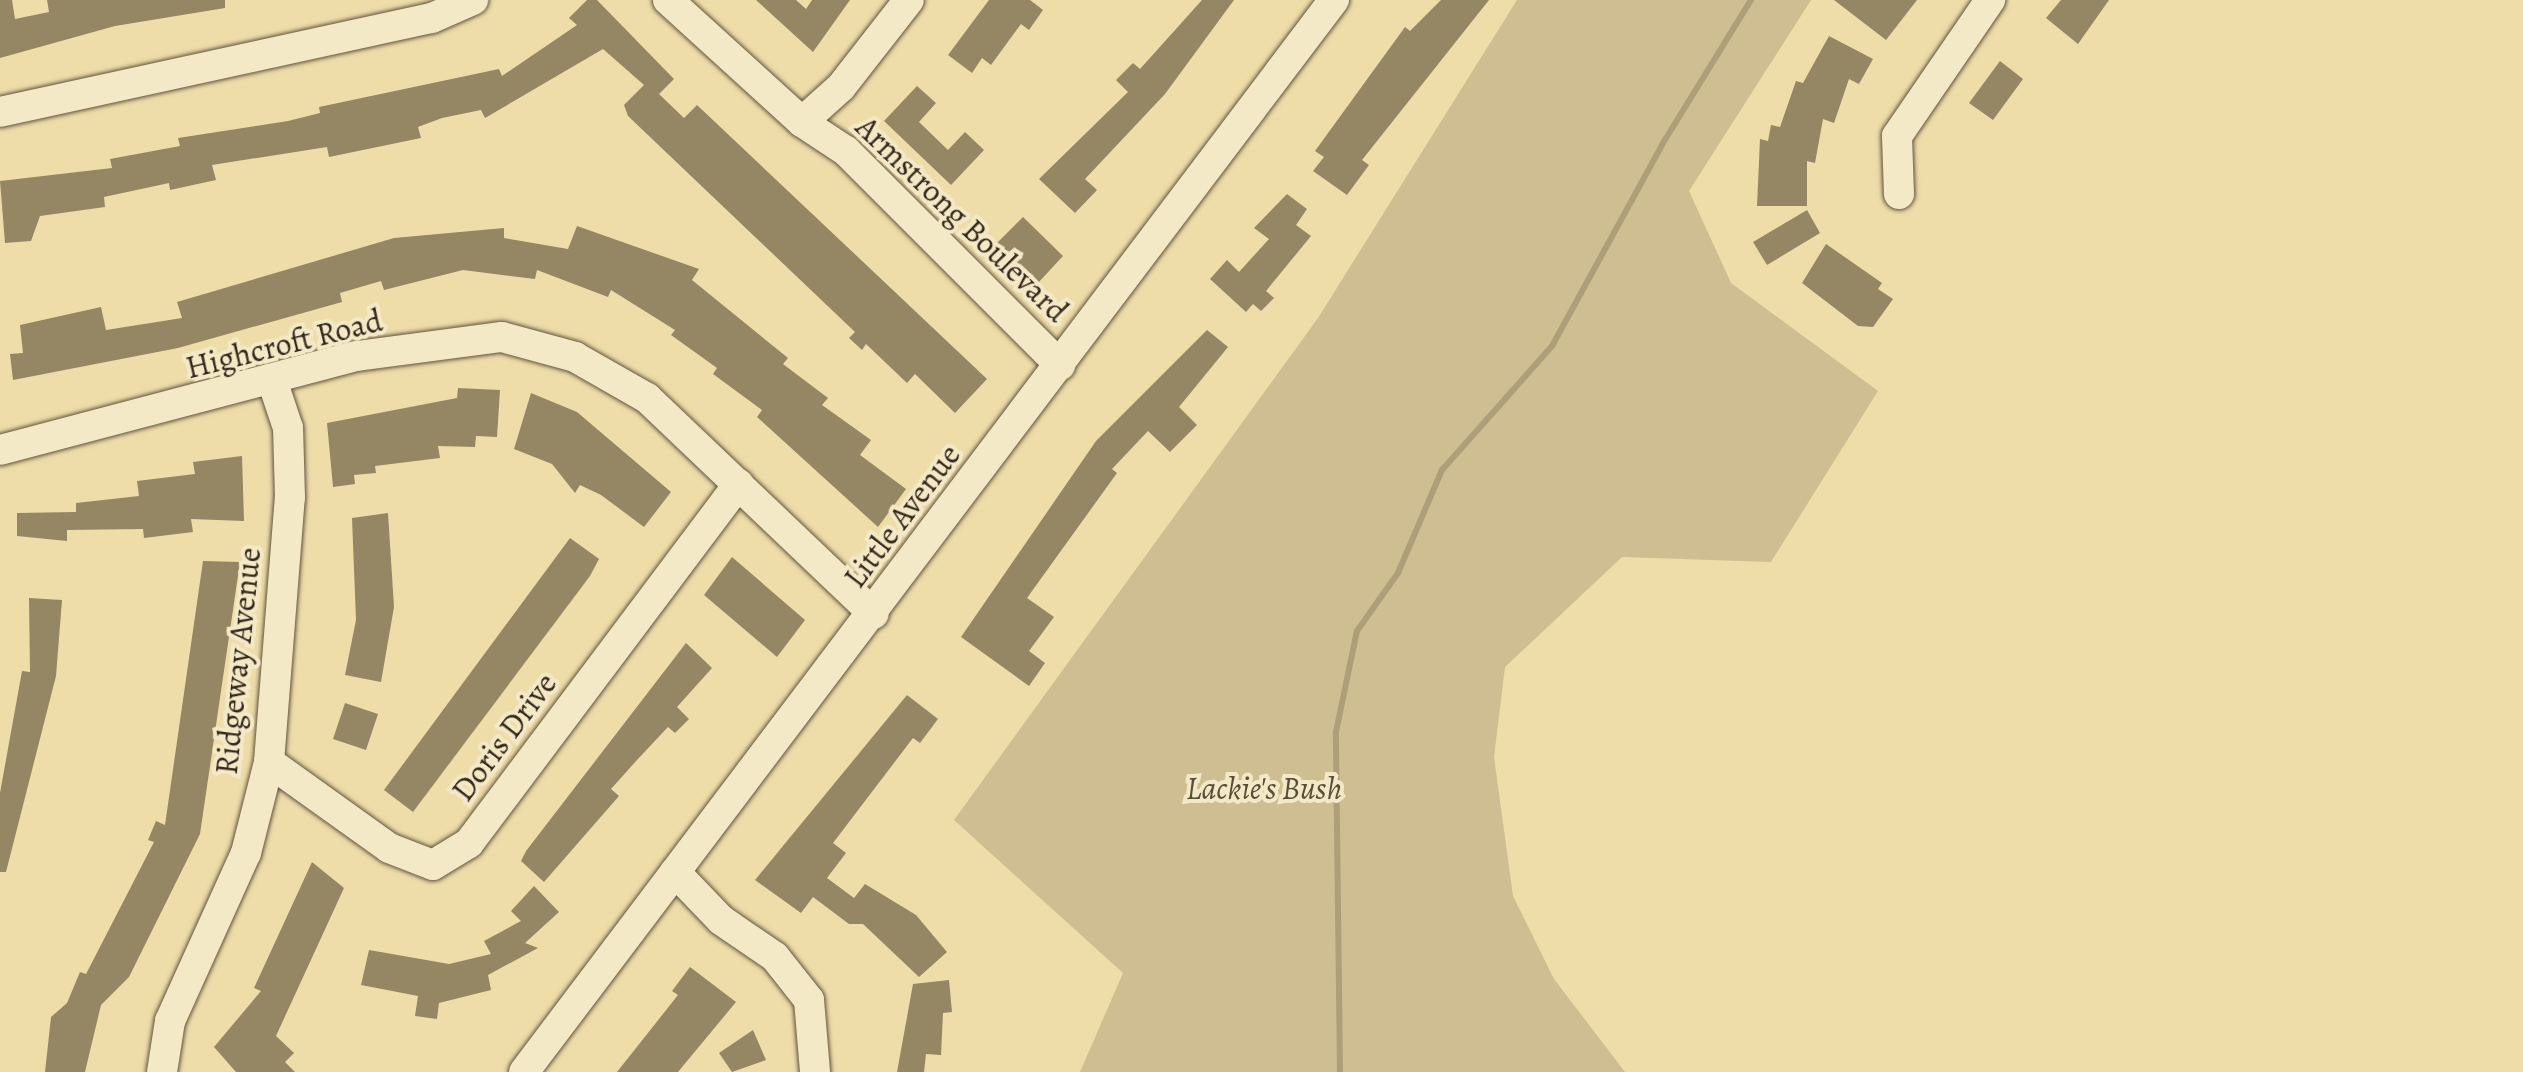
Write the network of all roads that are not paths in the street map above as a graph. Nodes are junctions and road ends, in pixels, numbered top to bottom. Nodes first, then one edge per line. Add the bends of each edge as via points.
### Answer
1 (473, 0) edge
2 (668, 0) edge
3 (909, 0) edge
4 (1334, 0) edge
5 (1990, 0) edge
6 (0, 112) edge
7 (802, 122) junction
8 (1899, 194) dead end
9 (1060, 365) junction
10 (273, 383) junction
11 (0, 450) edge
12 (739, 484) junction
13 (874, 614) junction
14 (269, 762) junction
15 (675, 872) junction
16 (162, 1072) edge
17 (524, 1072) edge
18 (815, 1072) edge

1 - 6 street via 432,18
2 - 7 street, Armstrong Boulevard
3 - 7 street via 841,87
4 - 9 street, Little Avenue
5 - 8 street via 1897,136
7 - 9 street, Armstrong Boulevard via 846,151
9 - 13 street, Little Avenue
10 - 11 street, Highcroft Road
10 - 12 street, Highcroft Road via 357,356 502,337 575,357 647,398
10 - 14 street, Ridgeway Avenue via 288,428 290,498
12 - 13 street, Highcroft Road
12 - 14 street, Doris Drive via 469,843 445,858 433,865 389,848
13 - 15 street, Little Avenue
14 - 16 street, Ridgeway Avenue via 246,853 170,1021
15 - 17 street, Little Avenue
15 - 18 street via 721,920 775,957 809,1000

